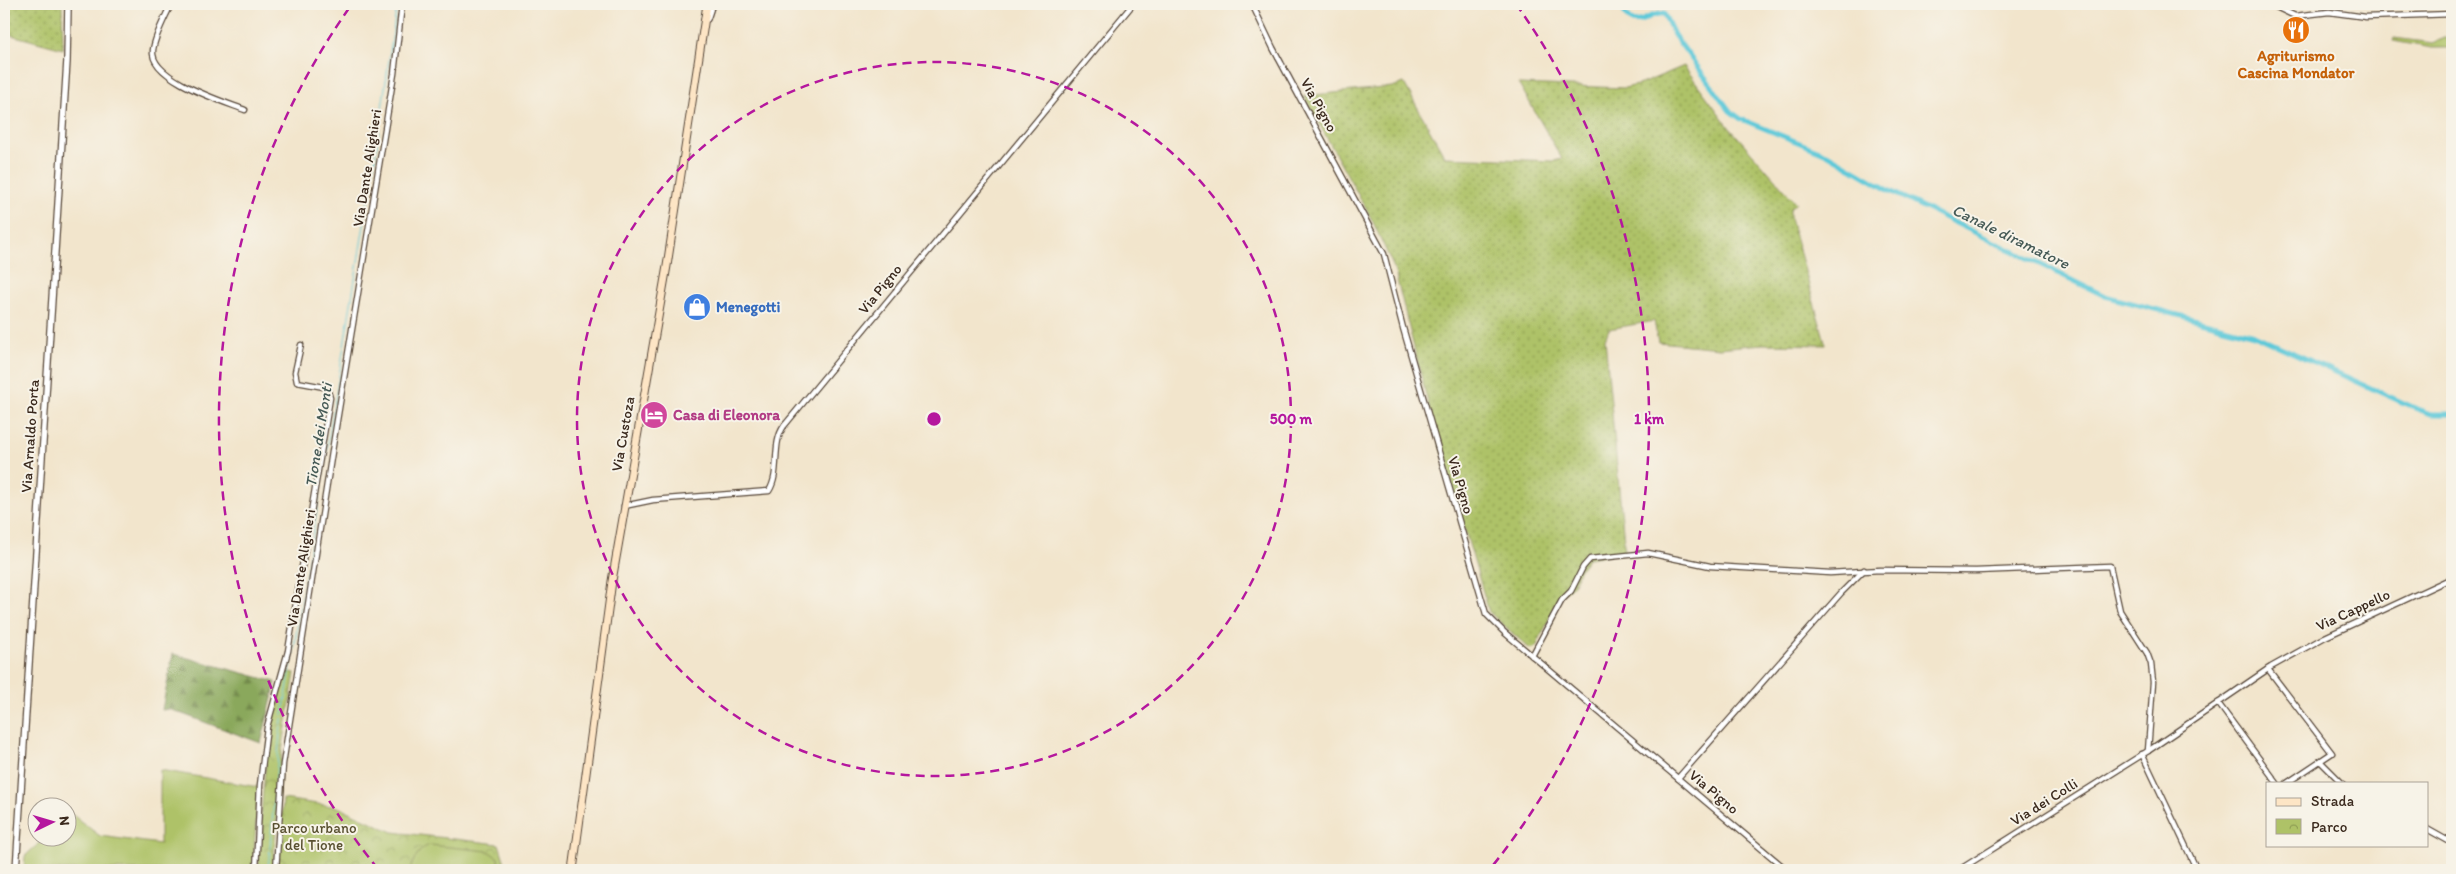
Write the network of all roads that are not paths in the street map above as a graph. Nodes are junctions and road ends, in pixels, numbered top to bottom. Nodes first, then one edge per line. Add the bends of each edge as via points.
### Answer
1 (68, 4) edge
2 (171, 4) edge
3 (402, 4) edge
4 (707, 4) edge
5 (712, 4) edge
6 (1133, 4) edge
7 (1252, 4) edge
8 (2270, 4) edge
9 (2452, 14) edge
10 (702, 36) junction
11 (245, 110) dead end
12 (301, 344) dead end
13 (624, 506) junction
14 (1864, 570) junction
15 (2452, 578) edge
16 (1532, 656) junction
17 (2268, 670) junction
18 (2218, 703) junction
19 (2148, 751) junction
20 (2142, 754) junction
21 (2321, 762) junction
22 (1678, 778) junction
23 (2276, 782) edge
24 (2289, 782) edge
25 (2341, 782) edge
26 (2428, 830) edge
27 (2452, 843) edge
28 (16, 870) edge
29 (256, 870) edge
30 (276, 870) edge
31 (573, 870) edge
32 (1787, 870) edge
33 (1959, 870) edge
34 (2197, 870) edge

1 - 28 street, Via Arnaldo Porta
2 - 11 street via 153,50 154,59 178,83
3 - 30 street, Via Dante Alighieri via 391,94 287,738
4 - 10 main road, Via Custoza
5 - 10 street
6 - 13 street, Via Pigno via 784,426 779,436 769,491 653,500
7 - 16 street, Via Pigno via 1384,254 1486,614
8 - 9 street via 2295,16 2329,12 2366,17
10 - 13 main road, Via Custoza via 667,266
12 - 29 street via 296,379 327,388 330,398 288,651 267,727 260,785
13 - 31 main road, Via Custoza
14 - 16 street via 1794,572 1710,566 1648,553 1590,560 1583,567 1575,586 1562,600
14 - 19 street via 1976,571 2110,566 2120,611 2151,664 2153,682
14 - 22 street
15 - 17 street, Via Cappello via 2325,637
16 - 22 street, Via Pigno
17 - 18 street, Via Cappello
17 - 21 street via 2332,753
18 - 19 street, Via Cappello
18 - 23 street
19 - 20 street, Via Cappello
20 - 33 street, Via dei Colli
20 - 34 street
21 - 24 street
21 - 25 street
22 - 32 street, Via Pigno
26 - 27 street

